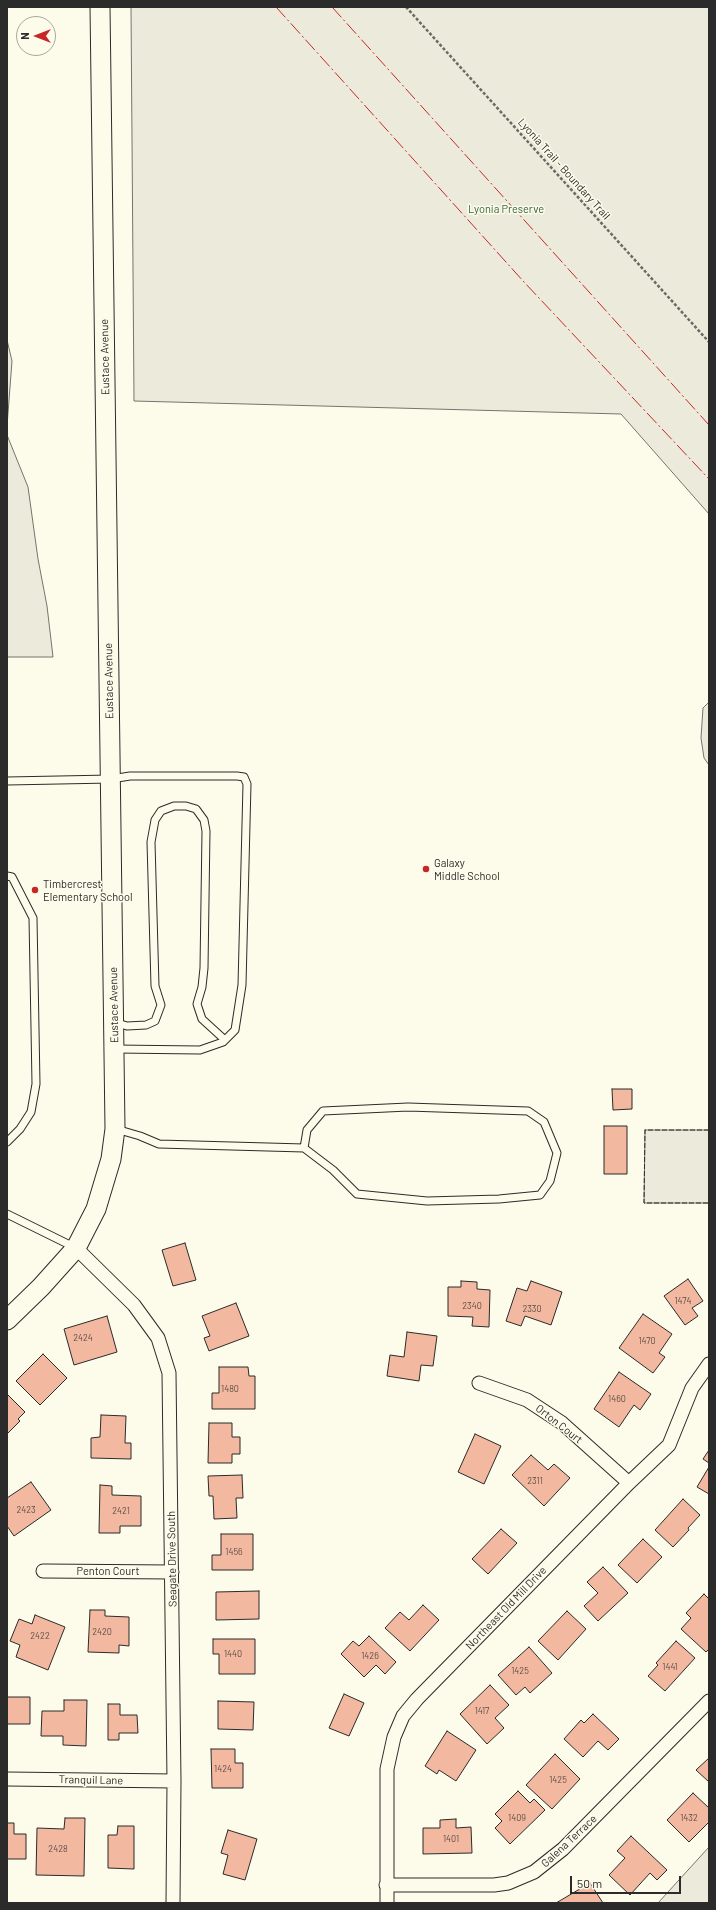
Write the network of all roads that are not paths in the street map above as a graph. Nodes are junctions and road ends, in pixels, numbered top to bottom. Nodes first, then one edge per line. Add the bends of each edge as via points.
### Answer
1 (100, 7) edge
2 (111, 779) junction
3 (7, 781) edge
4 (7, 876) edge
5 (114, 1022) junction
6 (225, 1040) junction
7 (114, 1049) junction
8 (115, 1129) junction
9 (7, 1142) edge
10 (304, 1148) junction
11 (7, 1214) edge
12 (76, 1248) junction
13 (7, 1320) edge
14 (709, 1364) edge
15 (479, 1383) dead end
16 (629, 1483) junction
17 (43, 1571) dead end
18 (172, 1572) junction
19 (709, 1702) edge
20 (7, 1779) edge
21 (174, 1781) junction
22 (386, 1885) junction
23 (173, 1903) edge
24 (386, 1903) edge

1 - 2 street, Eustace Avenue
2 - 3 lane
2 - 5 street, Eustace Avenue
2 - 6 lane via 130,776 244,777 247,784 242,985 234,1030
4 - 9 lane via 12,877 33,918 36,1084 31,1112
5 - 6 lane via 127,1026 146,1025 155,1021 161,1005 155,986 151,842 155,820 161,811 174,806 186,806 196,809 204,820 206,831 204,968 197,1004 202,1019
5 - 7 street, Eustace Avenue
6 - 7 lane via 200,1050
7 - 8 street, Eustace Avenue
8 - 10 lane via 158,1144
8 - 12 street, Eustace Avenue via 111,1159 96,1209
10 - 10 lane via 333,1170 357,1194 427,1201 540,1195 550,1181 557,1153 544,1122 528,1111 408,1107 323,1111 308,1130
11 - 12 lane
12 - 13 street, Eustace Avenue
12 - 18 street, Seagate Drive South via 138,1311 158,1338 169,1373
14 - 16 street, Northeast Old Mill Drive via 692,1388 669,1445
15 - 16 street, Orton Court via 527,1400 556,1419
16 - 22 street, Northeast Old Mill Drive via 403,1716 394,1737 387,1769
17 - 18 street, Penton Court
18 - 21 street, Seagate Drive South
19 - 22 street, Galena Terrace via 563,1849 534,1872 515,1881 494,1885
20 - 21 street, Tranquil Lane
21 - 23 street, Seagate Drive South
22 - 24 street, Northeast Old Mill Drive

